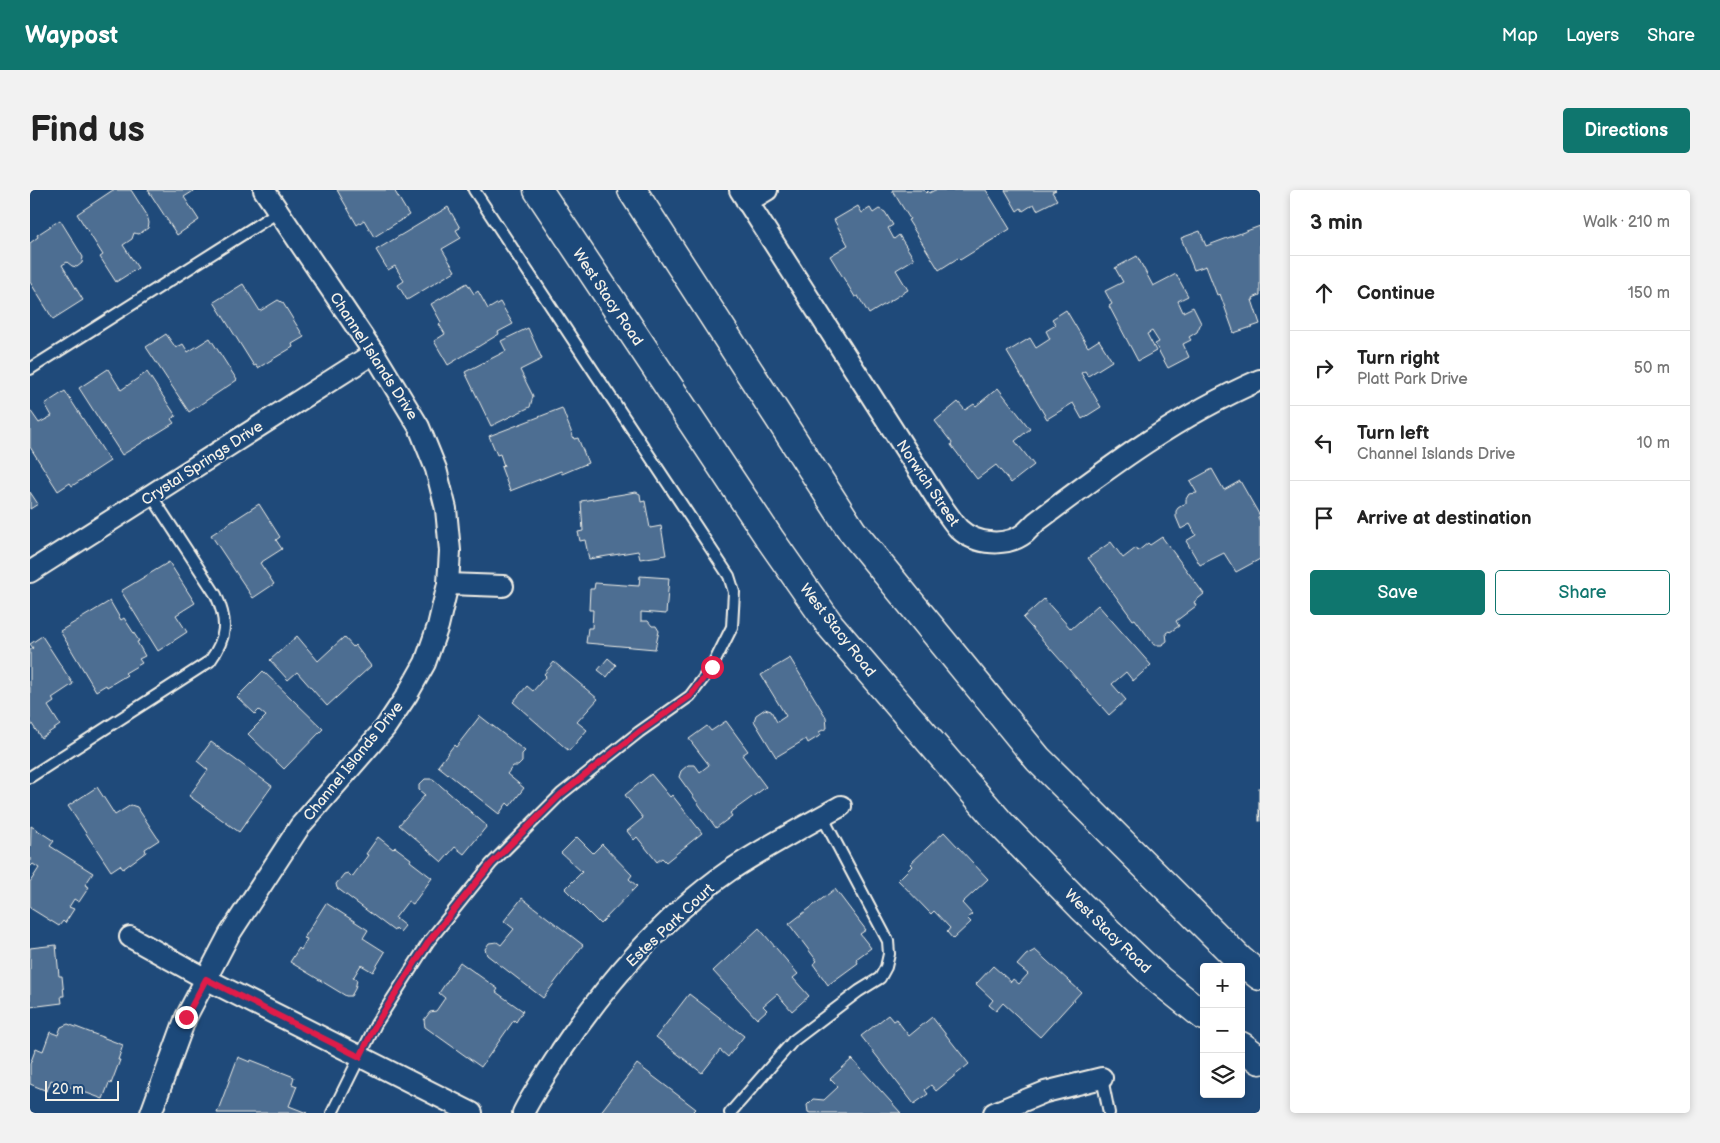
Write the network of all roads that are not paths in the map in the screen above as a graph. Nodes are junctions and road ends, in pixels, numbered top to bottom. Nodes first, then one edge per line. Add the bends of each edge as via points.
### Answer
1 (264, 190) edge
2 (474, 190) edge
3 (538, 190) edge
4 (632, 190) edge
5 (767, 190) edge
6 (744, 196) edge
7 (278, 212) junction
8 (374, 353) junction
9 (30, 369) edge
10 (1260, 380) edge
11 (152, 495) junction
12 (30, 572) edge
13 (448, 584) junction
14 (502, 586) dead end
15 (30, 776) edge
16 (841, 806) dead end
17 (822, 816) junction
18 (130, 937) dead end
19 (1260, 976) edge
20 (206, 979) junction
21 (1200, 1013) edge
22 (1245, 1049) edge
23 (360, 1057) junction
24 (1260, 1060) edge
25 (1102, 1078) joint
26 (151, 1113) edge
27 (332, 1113) edge
28 (472, 1113) edge
29 (523, 1113) edge
30 (730, 1113) edge
31 (994, 1113) edge
32 (1109, 1113) edge

1 - 7 street, Channel Islands Drive
2 - 23 lane via 729,576 734,592 732,627 712,667 690,696 561,794 491,864 429,941 376,1024
3 - 21 main road, West Stacy Road via 830,625 1001,824 1082,907 1159,980
4 - 19 main road via 852,532 1038,759 1240,960
5 - 6 street
6 - 10 street, Norwich Street via 942,508 960,530 975,538 991,542 1008,541 1024,534 1125,456 1204,408
7 - 8 street, Channel Islands Drive
7 - 9 lane
8 - 11 street, Crystal Springs Drive
8 - 13 street, Channel Islands Drive via 419,427 436,469 447,517
11 - 12 street, Crystal Springs Drive
11 - 15 lane via 224,611 225,629 220,646 210,661
13 - 14 street
13 - 20 street, Channel Islands Drive via 425,662 407,695 384,728 300,826 229,935
16 - 17 street, Estes Park Court
17 - 29 street, Estes Park Court via 728,872 654,936 591,1009
17 - 30 lane via 888,941 886,967 880,978 859,990 793,1041
18 - 20 street
20 - 23 street
20 - 26 street, Channel Islands Drive via 186,1017
22 - 24 main road
23 - 27 lane
23 - 28 street
25 - 31 street via 1045,1092
25 - 32 lane

